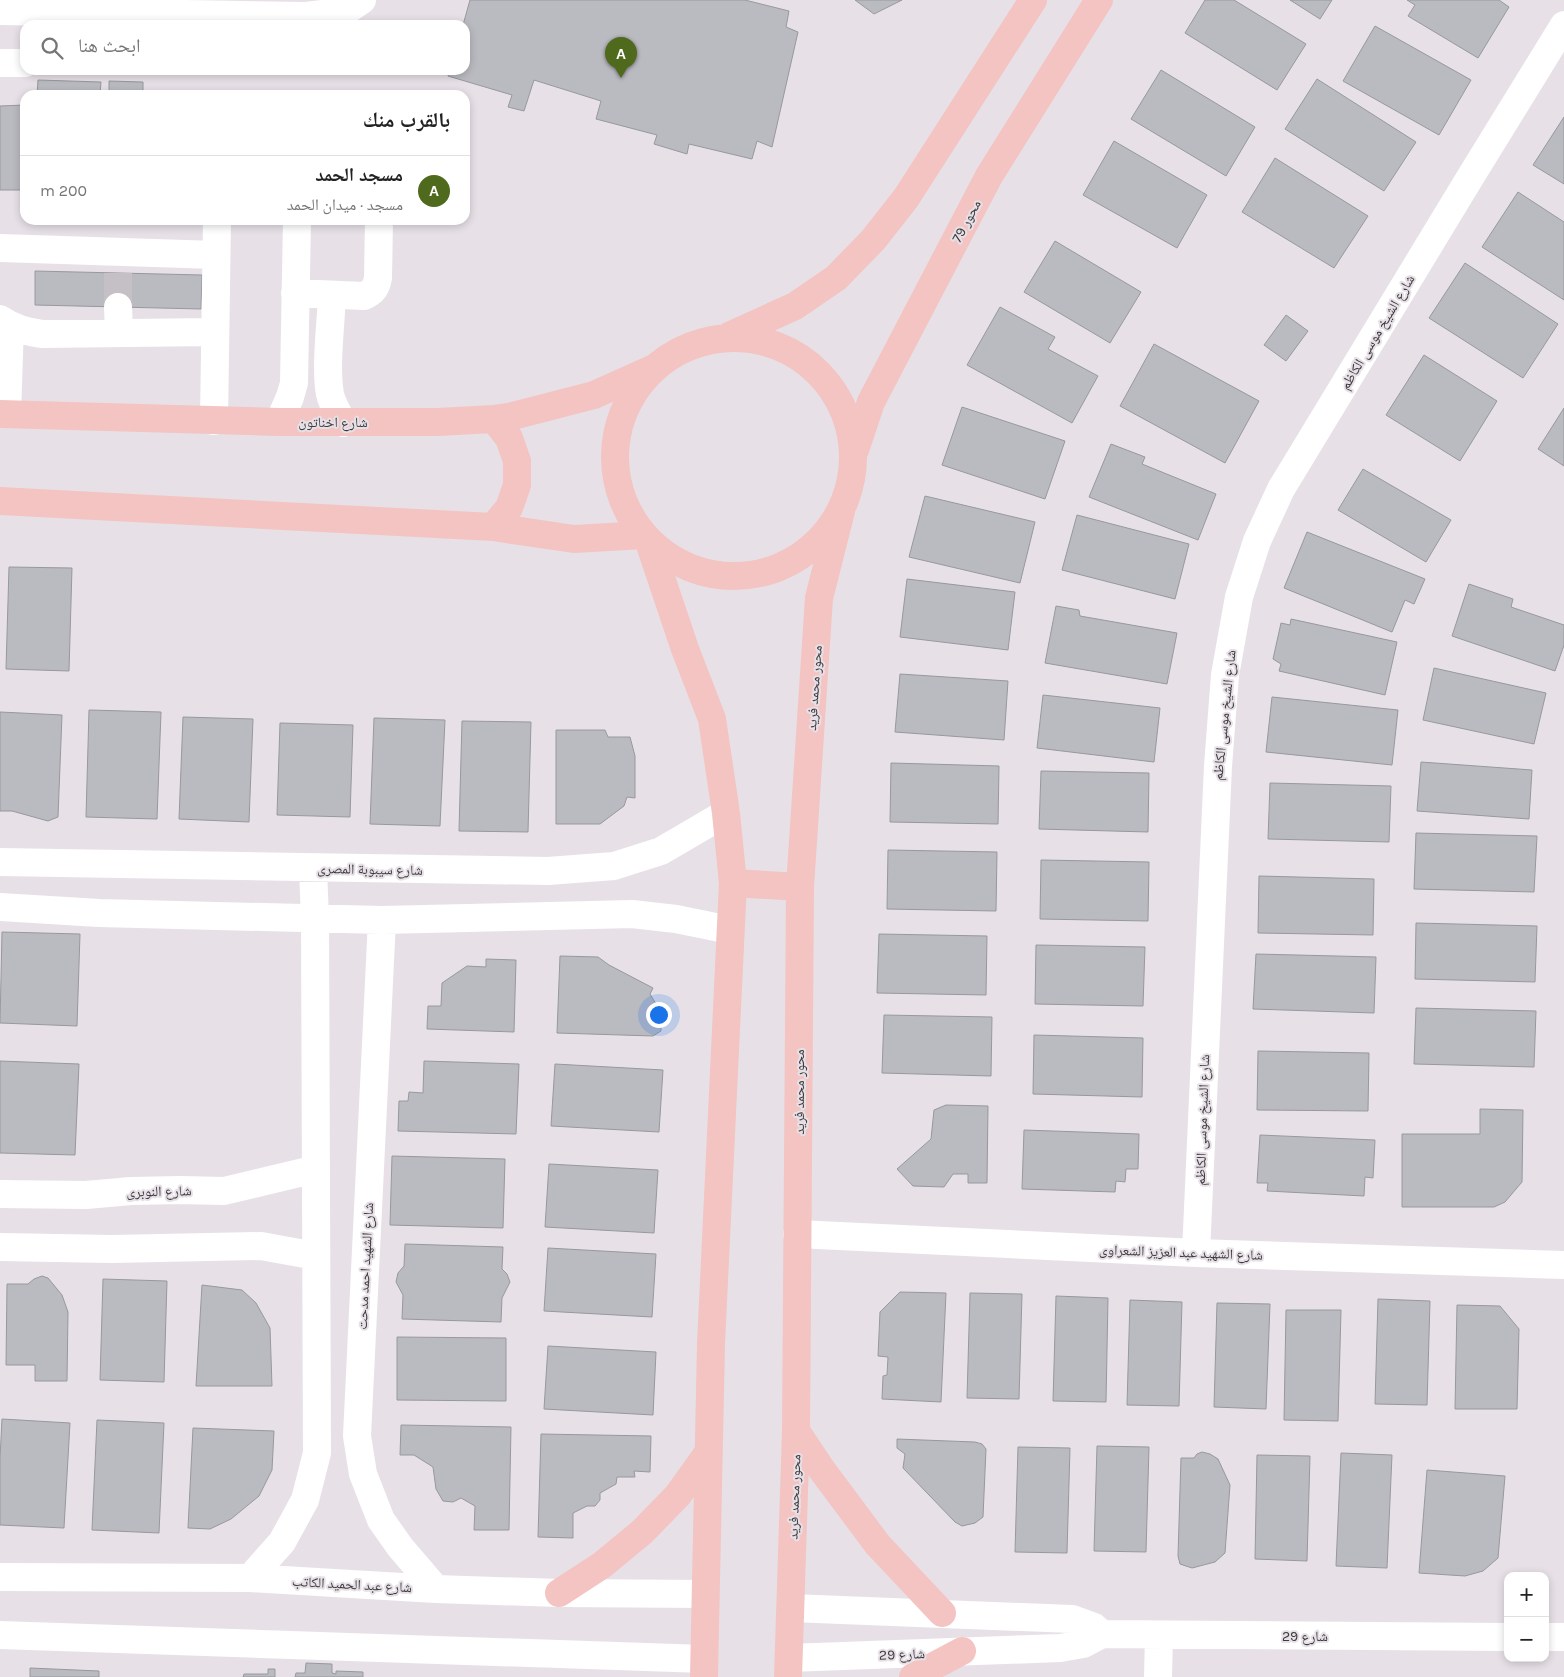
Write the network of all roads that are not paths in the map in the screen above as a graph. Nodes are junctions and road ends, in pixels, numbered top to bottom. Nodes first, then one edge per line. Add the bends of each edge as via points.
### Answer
1 (362, 0) edge
2 (1033, 0) edge
3 (1100, 0) edge
4 (0, 11) edge
5 (1564, 25) edge
6 (0, 63) edge
7 (20, 63) edge
8 (217, 225) edge
9 (297, 225) edge
10 (379, 225) edge
11 (0, 248) edge
12 (216, 255) junction
13 (295, 293) junction
14 (332, 295) junction
15 (5, 322) edge
16 (214, 332) junction
17 (723, 338) junction
18 (658, 366) junction
19 (3, 414) edge
20 (494, 419) junction
21 (214, 421) junction
22 (279, 422) junction
23 (343, 423) junction
24 (854, 454) junction
25 (0, 501) edge
26 (840, 511) junction
27 (493, 527) junction
28 (646, 537) junction
29 (726, 813) junction
30 (0, 862) edge
31 (313, 868) junction
32 (733, 883) junction
33 (800, 888) junction
34 (0, 908) edge
35 (315, 920) junction
36 (382, 920) junction
37 (730, 930) junction
38 (316, 1169) junction
39 (0, 1194) edge
40 (797, 1234) junction
41 (0, 1247) edge
42 (1196, 1253) junction
43 (316, 1256) junction
44 (1564, 1265) edge
45 (796, 1431) junction
46 (708, 1453) junction
47 (0, 1577) edge
48 (250, 1578) junction
49 (436, 1589) junction
50 (559, 1593) junction
51 (705, 1594) junction
52 (791, 1608) junction
53 (942, 1613) junction
54 (1102, 1634) junction
55 (0, 1635) edge
56 (1159, 1635) junction
57 (1504, 1637) edge
58 (1549, 1637) edge
59 (1564, 1637) edge
60 (962, 1651) junction
61 (704, 1668) edge
62 (789, 1668) edge
63 (913, 1677) edge
64 (1158, 1677) edge

1 - 4 street via 346,11 306,16
2 - 17 main road via 906,198 873,240 836,278 795,306
3 - 24 main road, محور 79 via 990,176 871,402
5 - 42 street, شارع الشيخ موسى الكاظم via 1282,489 1257,541 1239,596 1225,675 1218,766
6 - 7 street
8 - 12 street
9 - 13 street
10 - 14 street via 376,286 364,296
11 - 12 street via 118,263
12 - 16 street
13 - 14 street
13 - 22 street via 294,383
14 - 23 street via 328,380
15 - 16 street via 42,334 118,320
15 - 19 street
16 - 21 street
17 - 18 main road via 677,352
17 - 24 main road via 756,339 786,350 814,368 835,392 849,422
18 - 20 main road, شارع اخناتون via 594,395
18 - 28 main road via 636,390 622,417 615,448 617,479 627,509
19 - 21 main road, شارع اخناتون
20 - 23 main road, شارع اخناتون
20 - 27 main road via 509,438 517,461 517,485 509,508
21 - 22 main road, شارع اخناتون
22 - 23 main road, شارع اخناتون
24 - 26 main road via 851,483
25 - 27 main road
26 - 28 main road via 822,538 796,558 767,571 735,576 703,571 673,559
26 - 33 main road, محور محمد فريد via 819,598
27 - 28 main road via 574,539
28 - 29 main road via 712,719
29 - 31 street, شارع سيبوبة المصرى via 660,851 614,866 548,871
29 - 32 main road
30 - 31 street, شارع سيبوبة المصرى
31 - 35 street
32 - 33 main road
32 - 37 main road
33 - 40 main road, محور محمد فريد
34 - 35 street
35 - 36 street
35 - 38 street
36 - 37 street via 632,914
36 - 49 street, شارع الشهيد احمد مدحت via 357,1436 363,1474 381,1520 400,1548
37 - 46 main road
38 - 39 street, شارع النوبرى via 224,1191
38 - 43 street
40 - 42 street, شارع الشهيد عبد العزيز الشعراوى
40 - 45 main road, محور محمد فريد
41 - 43 street via 261,1246
42 - 44 street, شارع الشهيد عبد العزيز الشعراوى
43 - 48 street via 317,1453 305,1500 282,1542
45 - 52 main road, محور محمد فريد
45 - 53 main road via 878,1545
46 - 50 main road via 678,1495 642,1532 602,1565
46 - 51 main road
47 - 48 street, شارع عبد الحميد الكاتب
48 - 49 street, شارع عبد الحميد الكاتب
49 - 50 street, شارع عبد الحميد الكاتب
50 - 51 street, شارع عبد الحميد الكاتب
51 - 61 main road
52 - 53 street, شارع 29
52 - 62 main road, محور محمد فريد
53 - 54 street, شارع 29 via 1072,1619 1094,1627
54 - 56 street, شارع 29
54 - 60 street, شارع 29 via 1072,1646
55 - 61 street
56 - 57 street, شارع 29
56 - 64 street
58 - 59 street
60 - 62 street, شارع 29
60 - 63 main road

